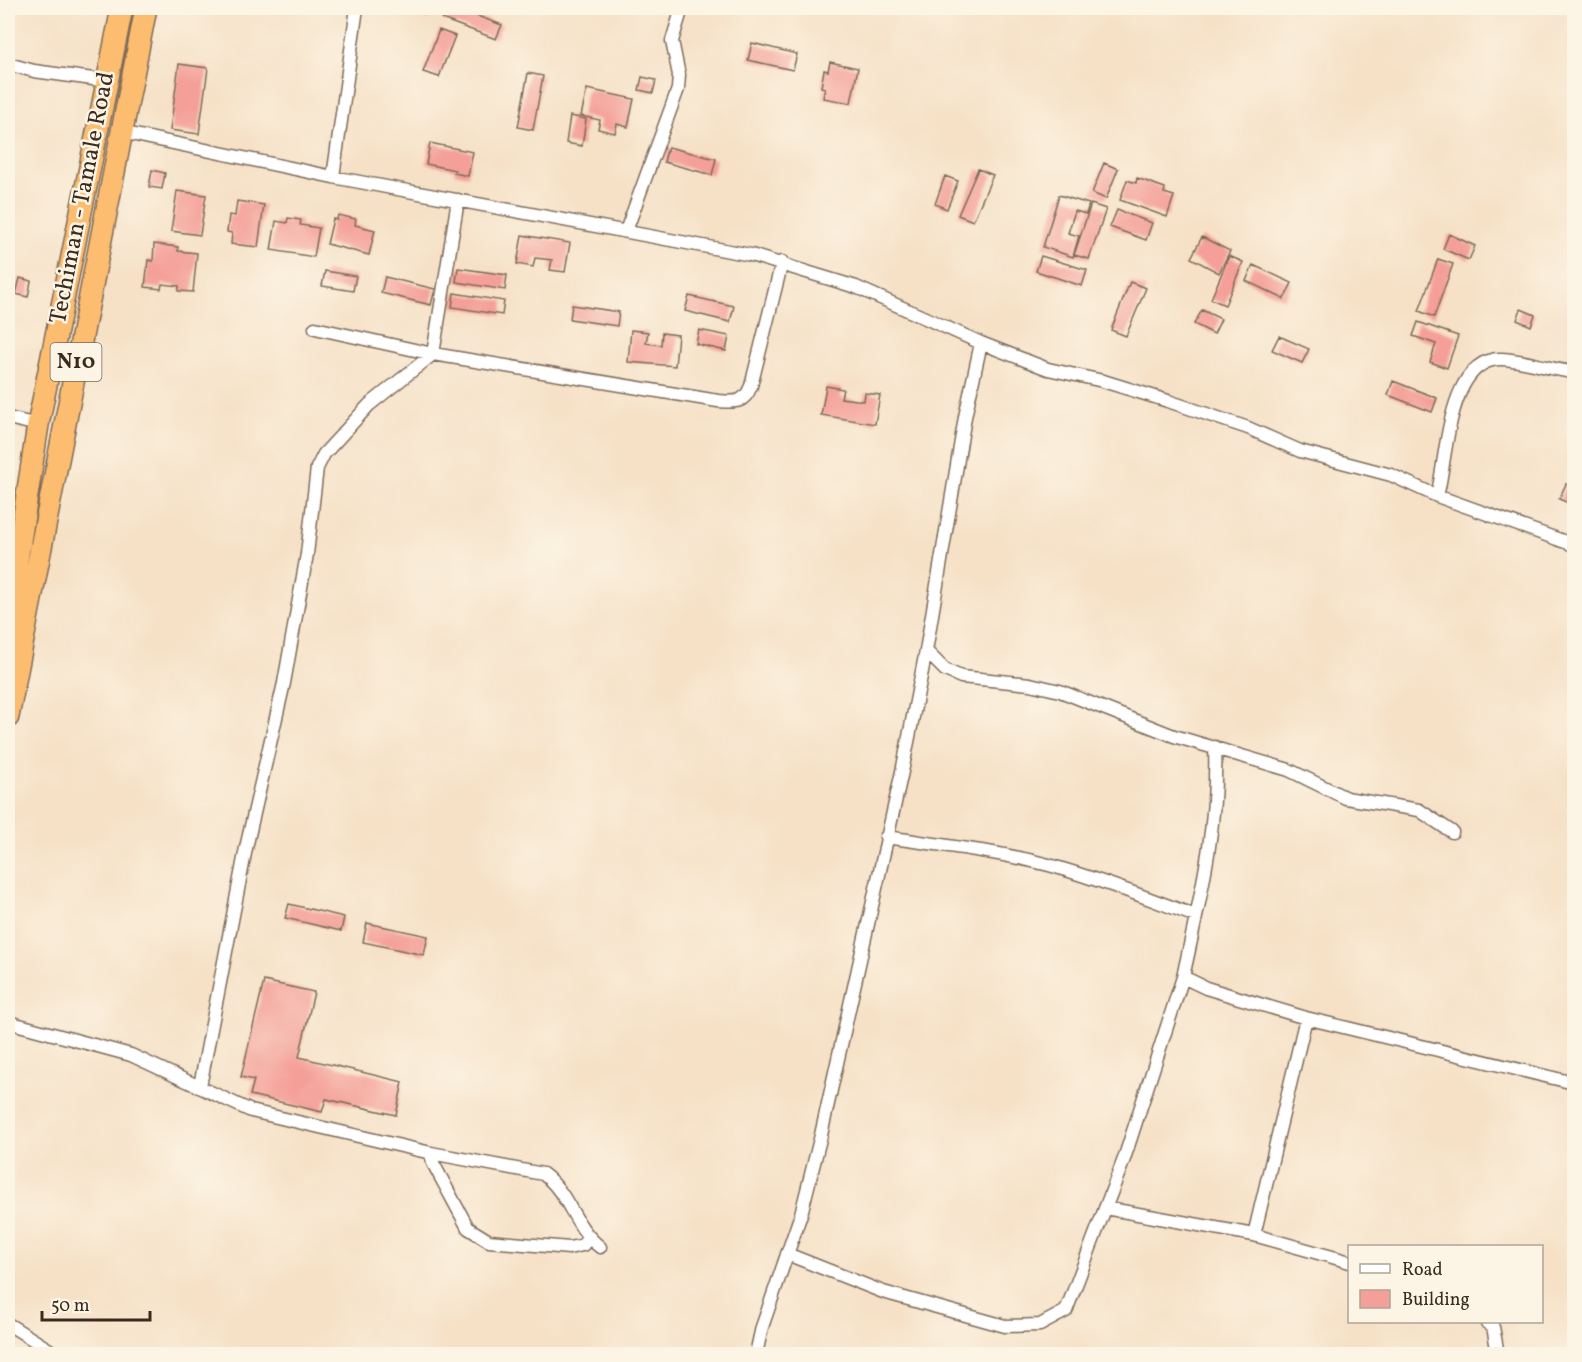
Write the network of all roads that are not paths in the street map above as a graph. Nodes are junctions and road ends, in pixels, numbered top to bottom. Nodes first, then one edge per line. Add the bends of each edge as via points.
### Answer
1 (122, 8) edge
2 (146, 8) edge
3 (357, 8) edge
4 (682, 8) edge
5 (8, 64) edge
6 (108, 81) junction
7 (121, 132) junction
8 (333, 177) junction
9 (458, 201) junction
10 (626, 231) junction
11 (782, 262) junction
12 (315, 328) dead end
13 (981, 344) junction
14 (432, 354) junction
15 (1575, 372) edge
16 (8, 418) edge
17 (38, 425) junction
18 (1437, 496) junction
19 (1575, 545) edge
20 (8, 618) edge
21 (926, 651) junction
22 (8, 717) edge
23 (1215, 747) junction
24 (1452, 832) dead end
25 (886, 837) junction
26 (1196, 916) junction
27 (1183, 977) junction
28 (1306, 1018) junction
29 (8, 1022) edge
30 (1575, 1083) edge
31 (200, 1086) junction
32 (431, 1153) junction
33 (1105, 1208) junction
34 (1254, 1235) junction
35 (588, 1238) junction
36 (600, 1247) dead end
37 (786, 1254) junction
38 (1348, 1261) edge
39 (1487, 1323) edge
40 (8, 1324) edge
41 (56, 1354) edge
42 (756, 1354) edge
43 (1498, 1354) edge

1 - 6 highway, Techiman - Tamale Road / N10
2 - 7 highway, Techiman - Tamale Road / N10
3 - 8 street
4 - 10 street via 672,41 678,89
5 - 6 street
6 - 17 highway, Techiman - Tamale Road / N10
7 - 8 street
7 - 22 highway, Techiman - Tamale Road / N10
8 - 9 street
9 - 10 street
9 - 14 street
10 - 11 street
11 - 13 street via 856,287
11 - 14 street via 752,386 740,402 706,400
12 - 14 street
13 - 18 street via 1048,369 1103,381 1248,428 1299,452 1391,475
13 - 21 street
14 - 31 street via 369,405 324,454 317,468 308,554 284,683 246,848
15 - 18 street via 1502,359 1486,360 1475,367 1447,430
16 - 17 street
17 - 20 highway, Techiman - Tamale Road / N10
18 - 19 street
21 - 23 street via 945,670 962,677 1030,684 1060,692 1152,728
21 - 25 street
23 - 24 street via 1289,770 1346,798 1419,810
23 - 26 street via 1213,832
25 - 26 street via 984,850 1046,864
25 - 37 street via 821,1135 801,1214
26 - 27 street
27 - 28 street via 1206,988
27 - 33 street
28 - 30 street
28 - 34 street
29 - 31 street via 131,1055
31 - 32 street via 251,1111
32 - 35 street via 543,1174 557,1184
32 - 35 street via 433,1164 468,1228 489,1241 569,1248 583,1245
33 - 34 street
33 - 37 street via 1066,1311 1040,1325 1005,1326 979,1319 883,1292
34 - 38 street
35 - 36 street
37 - 42 street
39 - 43 street via 1493,1327
40 - 41 street

